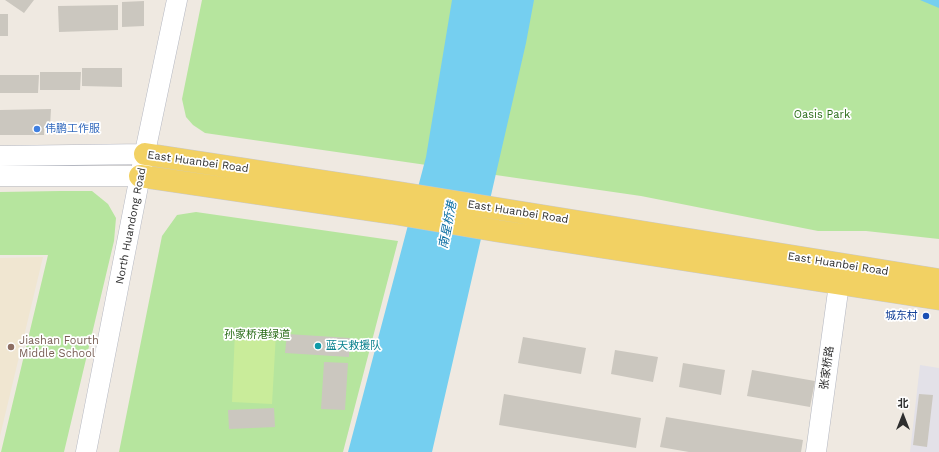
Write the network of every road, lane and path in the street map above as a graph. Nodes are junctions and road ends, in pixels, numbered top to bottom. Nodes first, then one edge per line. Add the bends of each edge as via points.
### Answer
1 (177, 0) edge
2 (145, 154) junction
3 (0, 156) edge
4 (0, 176) edge
5 (140, 176) junction
6 (499, 220) junction
7 (939, 280) edge
8 (839, 284) junction
9 (939, 299) edge
10 (86, 452) edge
11 (816, 452) edge

1 - 2 street, North Huandong Road
2 - 3 street, East Huanbei Road
2 - 5 street, North Huandong Road
2 - 6 main road, East Huanbei Road via 401,193
4 - 5 street, East Huanbei Road
5 - 6 main road, East Huanbei Road via 392,213
5 - 10 street, North Huandong Road
6 - 7 main road, East Huanbei Road
6 - 8 main road, East Huanbei Road
8 - 9 main road, East Huanbei Road
8 - 11 street, 张家桥路

